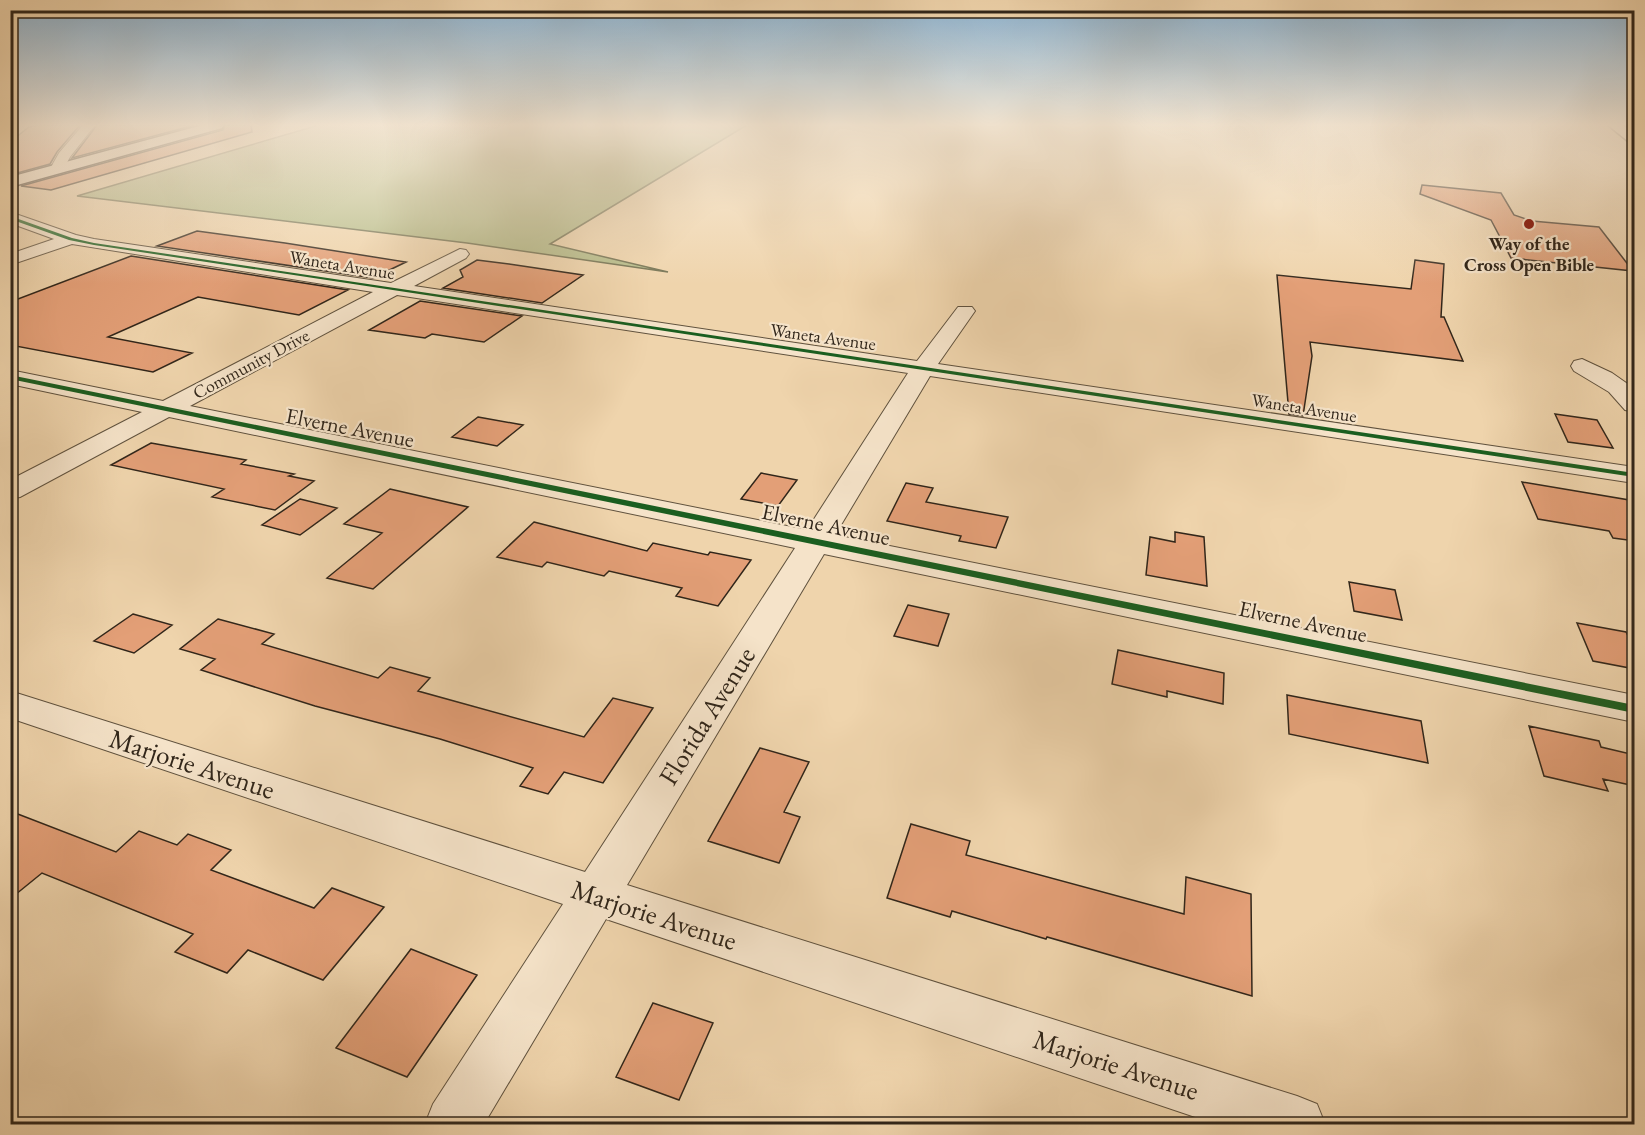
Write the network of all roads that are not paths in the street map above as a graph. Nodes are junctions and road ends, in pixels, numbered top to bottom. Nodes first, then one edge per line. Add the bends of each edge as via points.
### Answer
1 (25, 178) edge
2 (10, 182) edge
3 (10, 217) edge
4 (71, 239) junction
5 (460, 254) dead end
6 (10, 260) edge
7 (393, 289) junction
8 (965, 310) dead end
9 (1582, 366) dead end
10 (923, 368) junction
11 (10, 378) edge
12 (1635, 405) edge
13 (165, 409) junction
14 (1635, 474) edge
15 (10, 491) edge
16 (815, 541) junction
17 (10, 704) edge
18 (1635, 708) edge
19 (595, 896) junction
20 (453, 1125) edge
21 (1298, 1125) edge

1 - 2 street
3 - 4 street, Waneta Avenue
4 - 6 street
4 - 7 street, Waneta Avenue
5 - 7 street, Community Drive
7 - 10 street, Waneta Avenue
7 - 13 street, Community Drive
8 - 10 street, Florida Avenue
9 - 12 street via 1607,378
10 - 14 street, Waneta Avenue
10 - 16 street, Florida Avenue
11 - 13 street, Elverne Avenue
13 - 15 street, Community Drive
13 - 16 street, Elverne Avenue
16 - 18 street, Elverne Avenue
16 - 19 street, Florida Avenue
17 - 19 street, Marjorie Avenue
19 - 20 street, Florida Avenue
19 - 21 street, Marjorie Avenue

